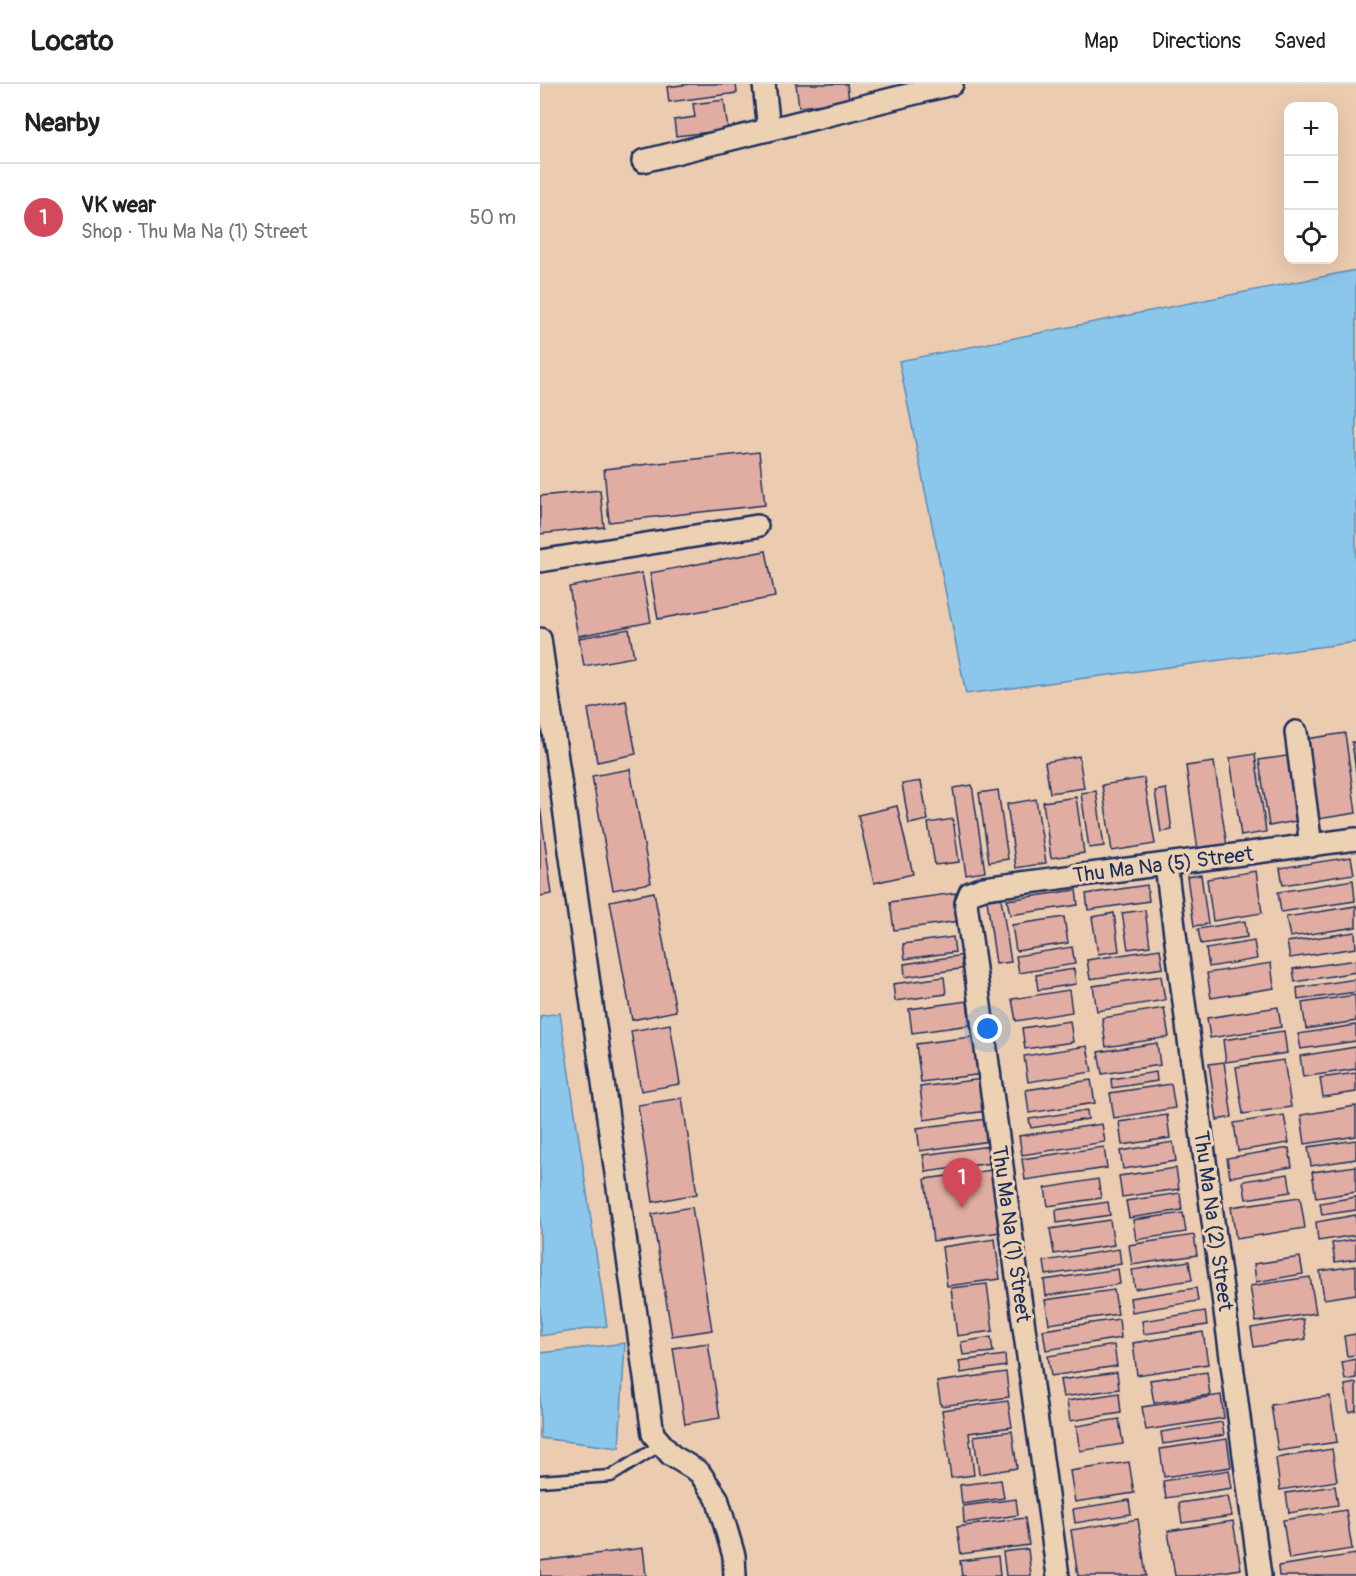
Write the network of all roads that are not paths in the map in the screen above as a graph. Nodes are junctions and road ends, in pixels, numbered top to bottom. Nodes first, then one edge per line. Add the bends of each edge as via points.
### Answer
1 (764, 84) edge
2 (952, 84) edge
3 (769, 130) junction
4 (643, 161) dead end
5 (757, 526) dead end
6 (540, 561) edge
7 (540, 639) edge
8 (1296, 732) dead end
9 (1356, 839) edge
10 (1311, 846) junction
11 (1166, 866) junction
12 (970, 892) joint
13 (662, 1444) junction
14 (540, 1481) edge
15 (735, 1576) edge
16 (1058, 1576) edge
17 (1260, 1576) edge

1 - 3 street
2 - 3 street
3 - 4 street
5 - 6 street
7 - 13 street via 653,1434
8 - 10 street
9 - 10 street, Thu Ma Na (5) Street
10 - 11 street, Thu Ma Na (5) Street
11 - 12 street, Thu Ma Na (5) Street
11 - 17 street, Thu Ma Na (2) Street
12 - 16 street, Thu Ma Na (1) Street via 966,903
13 - 14 lane via 611,1476
13 - 15 street via 671,1455 699,1472 717,1498 734,1556

